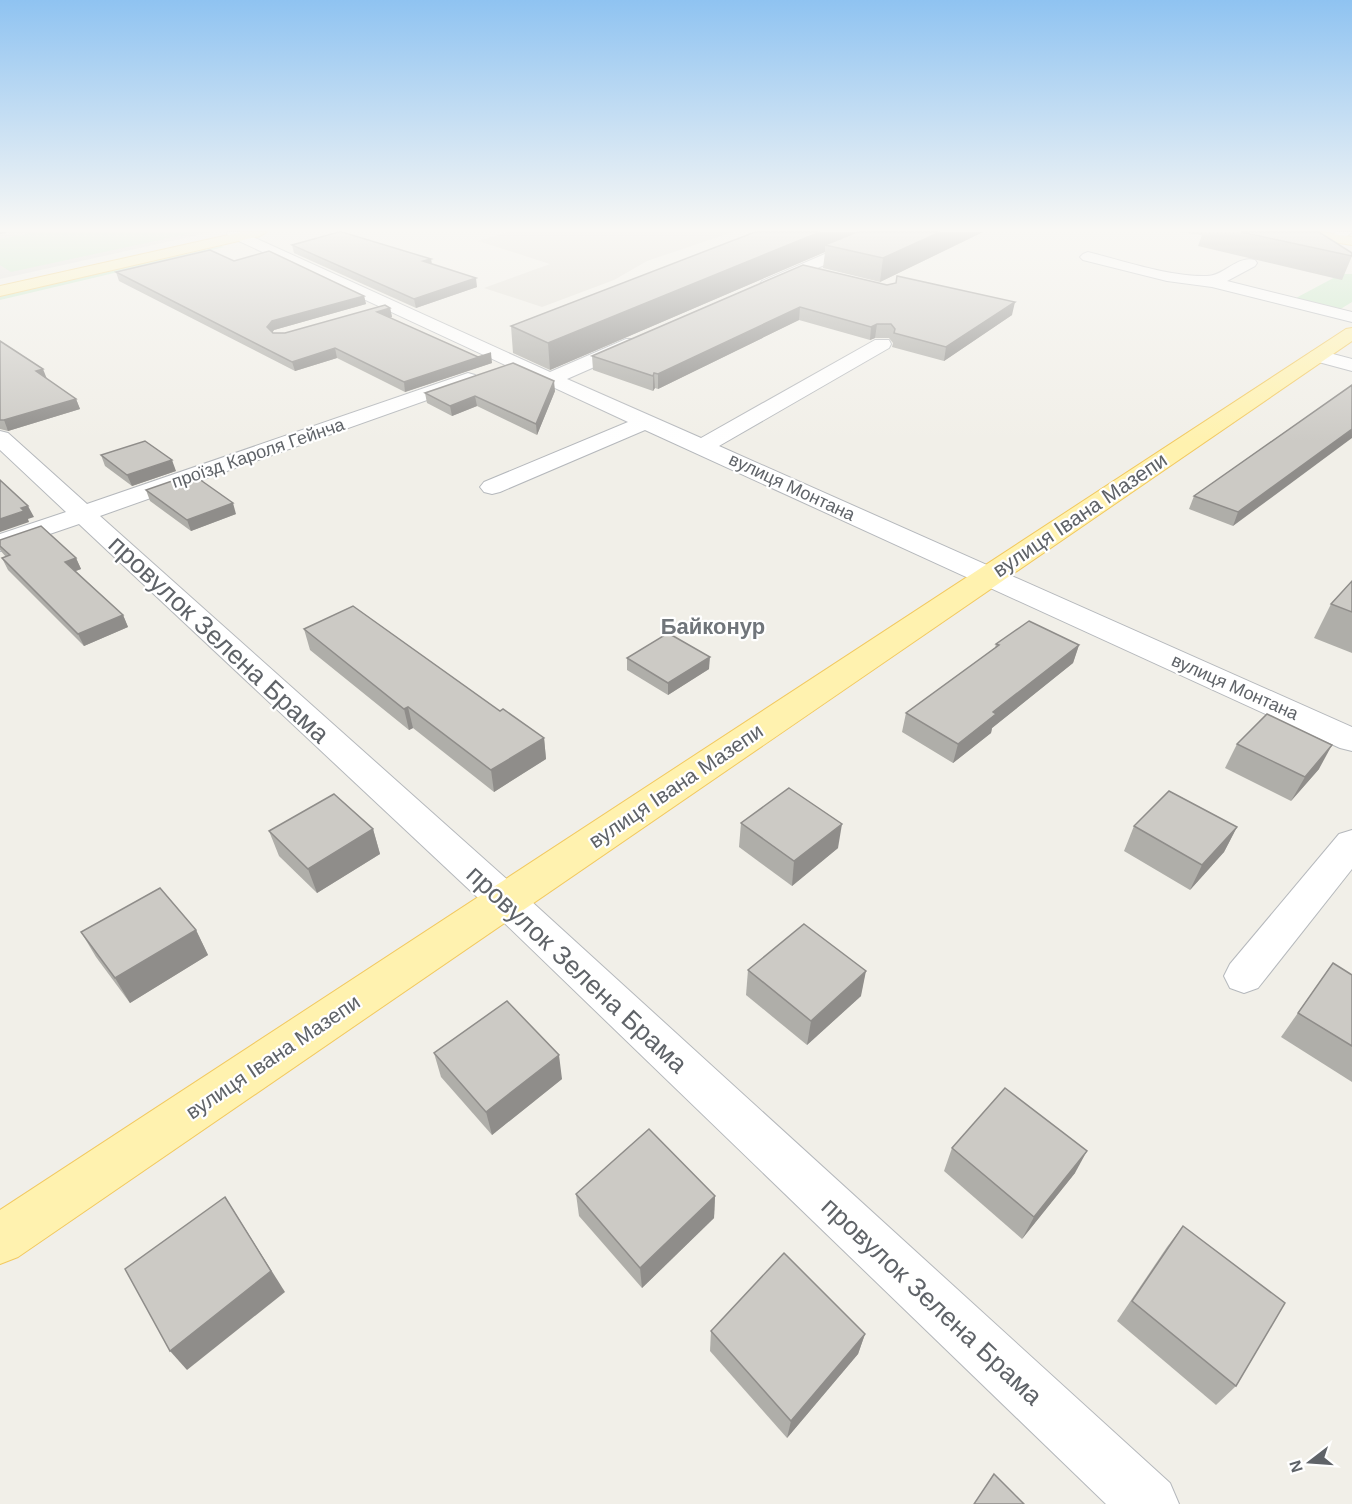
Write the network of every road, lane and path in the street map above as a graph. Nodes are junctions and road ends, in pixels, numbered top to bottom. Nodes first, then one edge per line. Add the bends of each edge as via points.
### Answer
1 (366, 302) edge
2 (1293, 302) edge
3 (1352, 317) edge
4 (1352, 333) edge
5 (649, 336) edge
6 (882, 344) dead end
7 (1318, 356) junction
8 (516, 363) junction
9 (1352, 365) edge
10 (552, 378) junction
11 (648, 421) junction
12 (0, 438) edge
13 (703, 446) junction
14 (492, 487) dead end
15 (84, 515) junction
16 (0, 543) edge
17 (988, 576) junction
18 (1352, 740) edge
19 (1352, 843) edge
20 (506, 901) junction
21 (1244, 976) dead end
22 (0, 1239) edge
23 (1149, 1504) edge

1 - 8 street, вулиця Монтана
2 - 3 street
4 - 7 main road, вулиця Івана Мазепи
5 - 10 street
6 - 13 street
7 - 9 street
7 - 17 main road, вулиця Івана Мазепи
8 - 10 street, вулиця Монтана
8 - 15 street, проїзд Кароля Гейнча
10 - 11 street, вулиця Монтана
11 - 13 street, вулиця Монтана
11 - 14 street
12 - 15 street, провулок Зелена Брама
13 - 17 street, вулиця Монтана
15 - 16 street, проїзд Кароля Гейнча
15 - 20 street, провулок Зелена Брама
17 - 18 street, вулиця Монтана
17 - 20 main road, вулиця Івана Мазепи
19 - 21 street
20 - 22 main road, вулиця Івана Мазепи
20 - 23 street, провулок Зелена Брама

